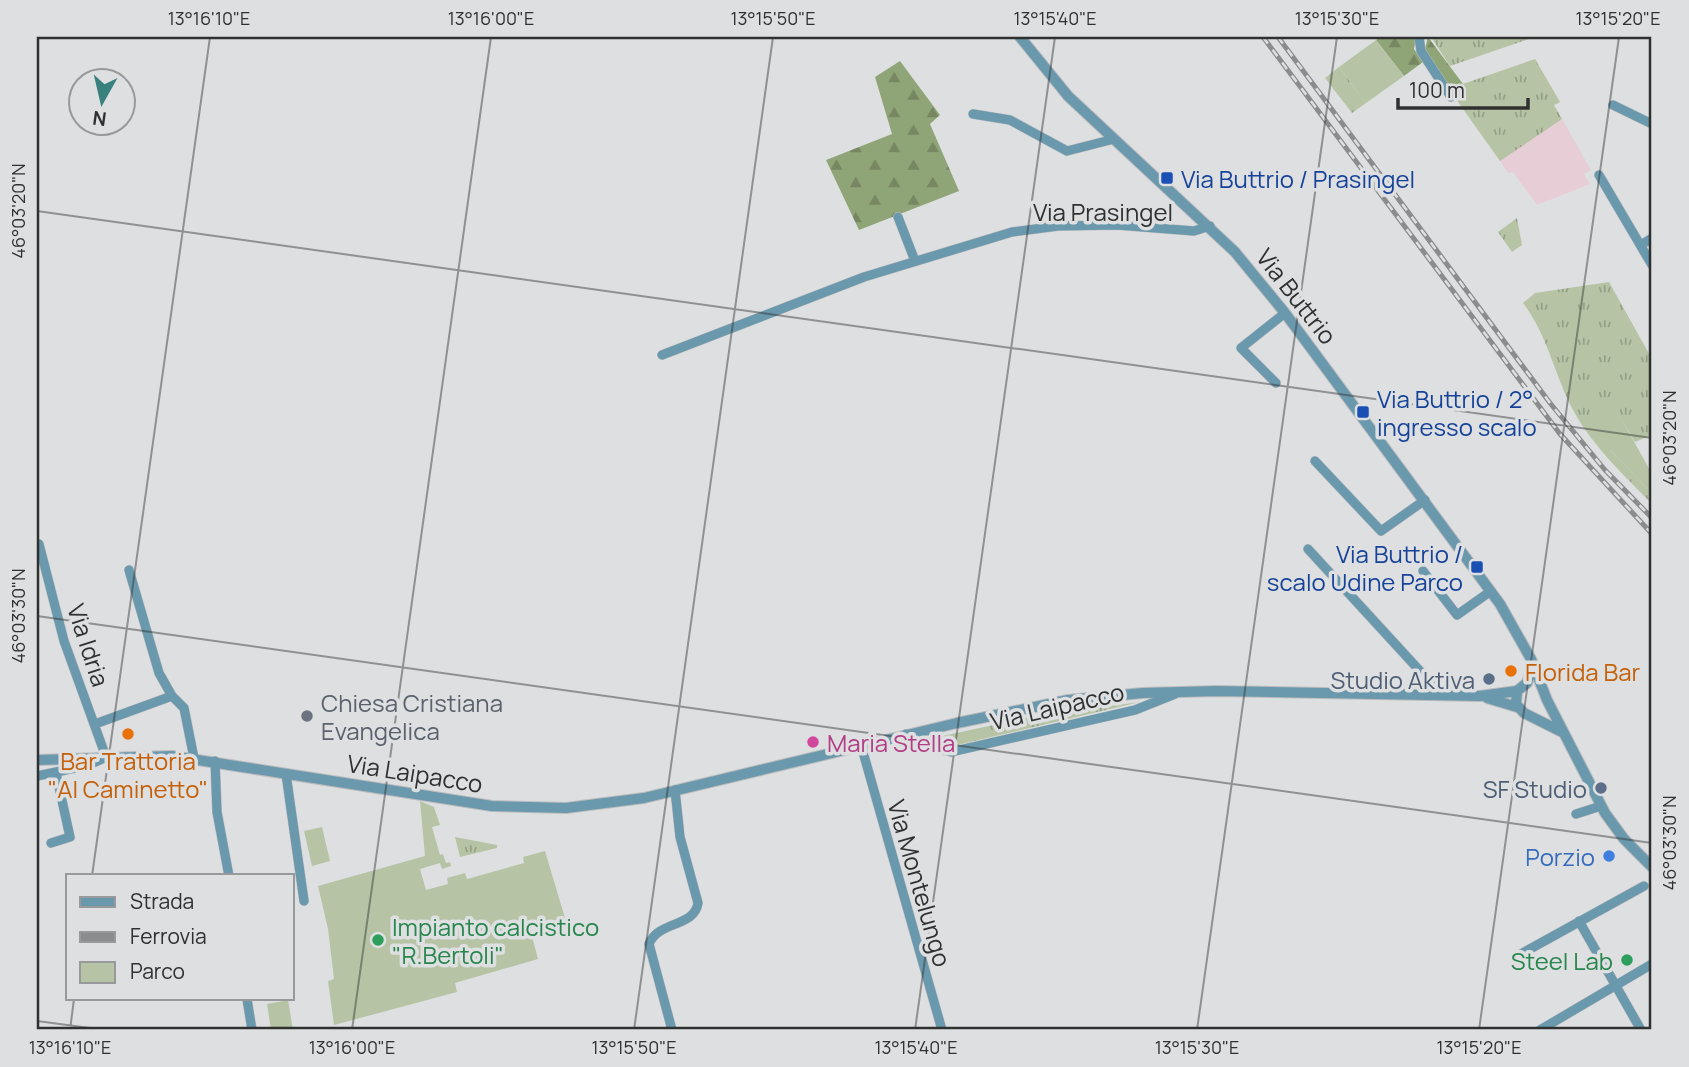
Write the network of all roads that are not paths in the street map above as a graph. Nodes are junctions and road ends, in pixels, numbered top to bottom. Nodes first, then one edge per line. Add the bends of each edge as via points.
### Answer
1 (1020, 37) edge
2 (1419, 37) edge
3 (1451, 97) dead end
4 (1612, 105) dead end
5 (973, 114) dead end
6 (1652, 124) edge
7 (1114, 139) junction
8 (1599, 175) dead end
9 (898, 217) dead end
10 (1210, 226) junction
11 (1652, 238) edge
12 (1641, 245) junction
13 (915, 261) junction
14 (1652, 265) edge
15 (1285, 313) junction
16 (662, 355) dead end
17 (1276, 383) dead end
18 (1315, 461) dead end
19 (1425, 500) junction
20 (39, 544) dead end
21 (1308, 549) dead end
22 (129, 570) dead end
23 (1423, 571) dead end
24 (1491, 591) junction
25 (1533, 663) junction
26 (1527, 683) junction
27 (1542, 688) junction
28 (1517, 691) junction
29 (1180, 692) junction
30 (1442, 695) junction
31 (172, 696) junction
32 (1480, 696) junction
33 (1547, 700) junction
34 (1517, 706) junction
35 (1528, 714) junction
36 (95, 724) junction
37 (906, 734) junction
38 (1566, 734) junction
39 (861, 745) junction
40 (106, 757) junction
41 (194, 758) junction
42 (37, 760) edge
43 (215, 761) junction
44 (56, 773) junction
45 (286, 774) junction
46 (37, 776) edge
47 (675, 790) junction
48 (1601, 806) junction
49 (1576, 814) dead end
50 (51, 843) dead end
51 (1652, 867) edge
52 (229, 874) edge
53 (1644, 886) dead end
54 (304, 901) dead end
55 (1579, 921) junction
56 (1519, 955) dead end
57 (1652, 964) edge
58 (1616, 985) junction
59 (247, 1000) edge
60 (252, 1030) edge
61 (672, 1030) edge
62 (942, 1030) edge
63 (1540, 1030) edge
64 (1641, 1030) edge

1 - 7 street, Via Buttrio via 1068,96
2 - 3 street via 1421,51
4 - 6 street
5 - 7 street via 1010,120 1067,152
7 - 10 street, Via Buttrio
8 - 12 street
9 - 13 street
10 - 13 street, Via Prasingel via 1194,231 1117,225 1024,230
10 - 15 street, Via Buttrio
11 - 12 street
12 - 14 street
13 - 16 street, Via Prasingel via 771,310
15 - 17 street via 1241,348
15 - 19 street, Via Buttrio
18 - 19 street via 1381,531
19 - 24 street, Via Buttrio
20 - 36 street, Via Idria via 64,641
21 - 30 street
22 - 31 street via 159,673
23 - 24 street via 1457,615
24 - 25 street, Via Buttrio
25 - 26 street
25 - 27 street, Via Buttrio
26 - 27 street
26 - 28 street
27 - 33 street, Via Buttrio
28 - 32 street, Via Laipacco
28 - 34 street
29 - 30 street, Via Laipacco
29 - 37 street, Via Laipacco via 1068,700
29 - 37 street, Via Laipacco via 1135,710 951,752 910,742
30 - 32 street, Via Laipacco
31 - 36 street
31 - 41 street via 184,708
32 - 34 street, Via Laipacco
33 - 35 street via 1541,710
33 - 38 street, Via Buttrio
34 - 35 street
35 - 38 street
36 - 40 street, Via Idria
37 - 39 street, Via Laipacco
38 - 48 street, Via Buttrio
39 - 47 street, Via Laipacco
39 - 62 street, Via Montelungo
40 - 41 street, Via Laipacco
40 - 42 street, Via Laipacco
40 - 44 street, Via Laipacco
41 - 43 street, Via Laipacco
43 - 45 street, Via Laipacco
43 - 52 street via 217,812
44 - 46 street, Via Laipacco
44 - 50 street via 70,837
45 - 47 street, Via Laipacco via 531,809 601,805
45 - 54 street
47 - 61 street via 698,903 690,918 662,927 649,944
48 - 49 street
48 - 51 street, Via Buttrio via 1624,839
53 - 55 street
55 - 56 street
55 - 58 street
57 - 58 street
58 - 63 street
58 - 64 street
59 - 60 street

